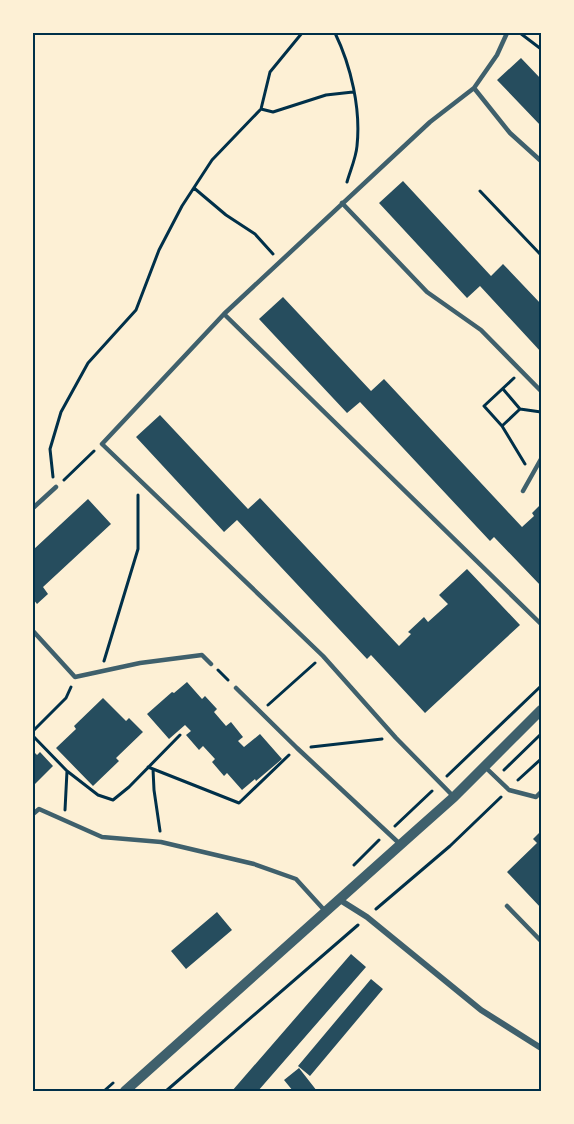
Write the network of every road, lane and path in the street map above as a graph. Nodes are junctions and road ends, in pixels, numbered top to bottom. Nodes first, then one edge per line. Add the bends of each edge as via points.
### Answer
1 (302, 33) edge
2 (334, 33) edge
3 (507, 33) edge
4 (520, 33) edge
5 (541, 49) edge
6 (474, 88) junction
7 (353, 92) junction
8 (261, 109) junction
9 (541, 161) edge
10 (194, 188) junction
11 (480, 191) dead end
12 (342, 203) junction
13 (541, 255) edge
14 (279, 262) junction
15 (224, 314) junction
16 (521, 371) junction
17 (503, 389) junction
18 (541, 391) edge
19 (520, 409) junction
20 (541, 412) edge
21 (502, 426) junction
22 (102, 444) junction
23 (541, 459) edge
24 (532, 476) junction
25 (139, 480) junction
26 (56, 487) junction
27 (523, 491) dead end
28 (33, 508) edge
29 (541, 624) edge
30 (33, 631) edge
31 (323, 656) junction
32 (211, 664) joint
33 (101, 671) junction
34 (75, 677) junction
35 (541, 686) edge
36 (236, 688) joint
37 (541, 710) edge
38 (260, 712) junction
39 (33, 731) edge
40 (180, 735) dead end
41 (33, 736) edge
42 (396, 738) junction
43 (297, 748) junction
44 (541, 759) edge
45 (484, 766) junction
46 (148, 767) junction
47 (153, 769) junction
48 (67, 771) junction
49 (440, 783) junction
50 (509, 790) junction
51 (541, 792) edge
52 (454, 797) junction
53 (33, 814) edge
54 (64, 820) junction
55 (388, 832) junction
56 (161, 842) junction
57 (401, 845) junction
58 (348, 871) dead end
59 (340, 900) junction
60 (507, 906) dead end
61 (326, 912) junction
62 (367, 917) junction
63 (541, 941) edge
64 (541, 1048) edge
65 (113, 1083) dead end
66 (104, 1091) edge
67 (124, 1091) edge
68 (166, 1091) edge

1 - 8 path via 270,72
2 - 7 path via 342,48
3 - 6 lane via 497,56
4 - 5 path
6 - 9 lane via 510,133
6 - 12 lane via 430,122
7 - 8 path via 326,95 273,112
7 - 12 path via 357,147
8 - 10 path via 212,160
10 - 14 path via 255,234
10 - 26 path via 159,250 136,310 88,363 61,412 50,449
11 - 13 path
12 - 14 lane
12 - 16 lane via 427,292 481,330
14 - 15 lane
15 - 22 lane
15 - 29 lane
16 - 17 path
16 - 18 lane
17 - 19 path
17 - 21 path via 484,406
19 - 20 path
19 - 21 path
21 - 24 path
22 - 25 lane
22 - 26 path
23 - 24 lane
24 - 27 lane
25 - 31 lane
25 - 33 path via 138,549
26 - 28 lane
30 - 34 lane
31 - 38 path
31 - 42 lane
32 - 33 lane via 202,655
32 - 36 path
33 - 34 lane
34 - 39 path via 66,698
35 - 49 path
36 - 38 lane
37 - 45 street
38 - 43 lane
40 - 46 path
41 - 48 path
42 - 43 path
42 - 49 lane
43 - 47 path via 239,803
43 - 55 lane
44 - 50 path
45 - 50 lane
45 - 52 street
46 - 47 path
46 - 48 path via 113,800 98,795
47 - 56 path
48 - 54 path
49 - 52 lane
49 - 55 path
50 - 51 lane via 536,797
50 - 62 path
52 - 57 street
53 - 54 lane via 39,809
54 - 56 lane via 102,837
55 - 57 lane
55 - 58 path
56 - 61 lane via 254,864 296,879
57 - 59 street
59 - 61 street
59 - 62 street
60 - 63 lane
61 - 67 street
62 - 64 street via 481,1010
62 - 68 path
65 - 66 path

